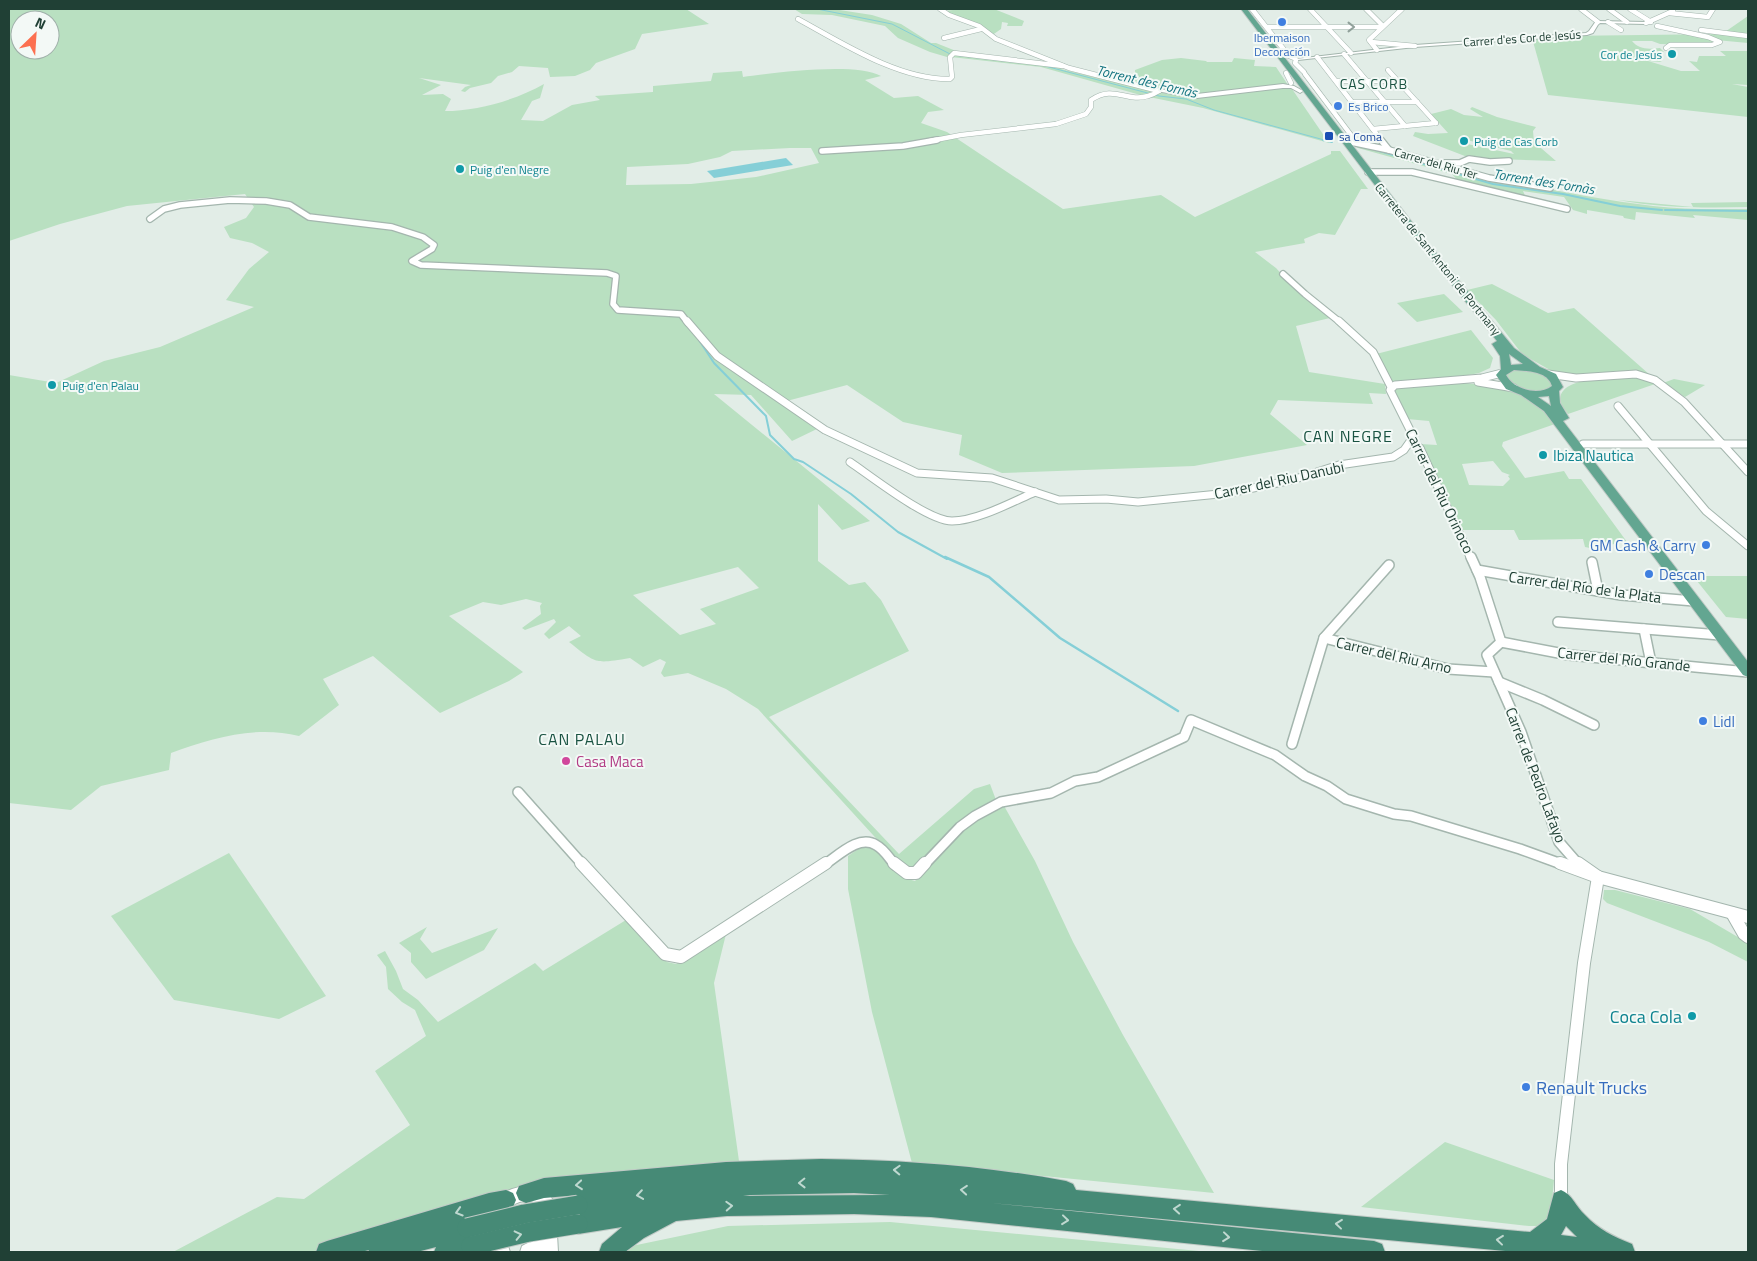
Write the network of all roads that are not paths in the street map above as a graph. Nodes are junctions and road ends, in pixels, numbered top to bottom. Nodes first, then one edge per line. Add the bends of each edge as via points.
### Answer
1 (940, 9) edge
2 (1239, 9) edge
3 (1244, 9) edge
4 (1252, 9) edge
5 (1310, 9) edge
6 (1366, 9) edge
7 (1402, 9) edge
8 (1581, 9) edge
9 (1609, 9) edge
10 (1630, 9) edge
11 (1676, 9) edge
12 (1713, 9) edge
13 (1669, 13) junction
14 (798, 19) dead end
15 (1377, 20) junction
16 (1389, 20) junction
17 (1598, 22) junction
18 (1608, 22) junction
19 (1627, 22) junction
20 (1648, 23) junction
21 (1657, 26) junction
22 (1267, 27) junction
23 (1327, 27) junction
24 (1382, 27) junction
25 (981, 29) junction
26 (1621, 30) dead end
27 (1748, 36) edge
28 (944, 38) dead end
29 (1371, 42) junction
30 (1414, 46) junction
31 (1666, 48) dead end
32 (1377, 50) junction
33 (1351, 53) junction
34 (1344, 54) junction
35 (1280, 56) joint
36 (1318, 58) junction
37 (1293, 60) junction
38 (1063, 66) junction
39 (1388, 70) dead end
40 (1286, 73) junction
41 (1337, 81) junction
42 (1367, 81) junction
43 (1397, 81) junction
44 (1291, 83) joint
45 (1284, 86) junction
46 (1300, 91) junction
47 (1157, 92) junction
48 (1323, 98) junction
49 (1315, 102) junction
50 (1354, 102) junction
51 (1385, 102) junction
52 (1417, 102) junction
53 (1405, 126) junction
54 (1373, 129) junction
55 (1346, 143) junction
56 (1389, 150) junction
57 (822, 151) dead end
58 (1509, 161) dead end
59 (1437, 164) junction
60 (1368, 172) junction
61 (1550, 188) dead end
62 (1567, 209) dead end
63 (150, 219) dead end
64 (1283, 274) dead end
65 (1536, 369) junction
66 (1504, 371) junction
67 (1548, 374) junction
68 (1589, 378) junction
69 (1455, 380) junction
70 (1391, 387) junction
71 (1556, 389) junction
72 (1518, 390) junction
73 (774, 393) joint
74 (1618, 406) dead end
75 (1411, 440) junction
76 (1583, 444) junction
77 (1648, 444) junction
78 (1722, 444) junction
79 (1748, 444) edge
80 (850, 462) dead end
81 (1748, 472) edge
82 (1036, 492) junction
83 (1748, 546) edge
84 (1592, 562) dead end
85 (1389, 565) dead end
86 (1477, 570) junction
87 (1598, 591) junction
88 (1694, 601) junction
89 (1558, 622) dead end
90 (1644, 629) junction
91 (1720, 635) junction
92 (1324, 638) junction
93 (1501, 642) junction
94 (1748, 658) edge
95 (1651, 663) junction
96 (1494, 672) junction
97 (1748, 672) edge
98 (1499, 682) junction
99 (1594, 725) dead end
100 (1292, 744) dead end
101 (518, 792) dead end
102 (1598, 877) junction
103 (1732, 913) junction
104 (1748, 917) edge
105 (1748, 937) edge
106 (526, 1192) junction
107 (506, 1200) junction
108 (1561, 1200) junction
109 (1135, 1205) junction
110 (680, 1210) junction
111 (578, 1214) junction
112 (549, 1233) junction
113 (469, 1237) junction
114 (1533, 1243) junction
115 (328, 1252) edge
116 (379, 1252) edge
117 (445, 1252) edge
118 (502, 1252) edge
119 (528, 1252) edge
120 (550, 1252) edge
121 (610, 1252) edge
122 (1374, 1252) edge
123 (1619, 1252) edge
124 (1624, 1252) edge

1 - 25 street
2 - 40 main road
3 - 35 main road
4 - 22 street
5 - 23 street
6 - 15 street
7 - 16 street
8 - 17 street
9 - 19 street
10 - 20 street
11 - 13 street
12 - 13 street via 1708,17
13 - 20 street
14 - 38 street via 893,68 928,78 952,78 950,57 954,53
15 - 16 street
15 - 24 street
16 - 24 street
17 - 18 street, Carrer d'es Cor de Jesús
17 - 30 street, Carrer d'es Cor de Jesús via 1587,34
18 - 19 street, Carrer d'es Cor de Jesús
18 - 26 street
19 - 20 street, Carrer d'es Cor de Jesús
20 - 21 street, Carrer d'es Cor de Jesús
21 - 27 street, Carrer d'es Cor de Jesús
21 - 31 street via 1720,42 1712,45 1670,45
22 - 23 street
22 - 37 street
23 -> 24 street
23 - 33 street
24 - 29 street
25 - 28 street
25 - 38 street via 996,39
29 - 30 street
29 - 32 street
30 - 32 street, Carrer d'es Cor de Jesús
32 - 33 street, Carrer d'es Cor de Jesús
33 - 34 street, Carrer d'es Cor de Jesús
34 - 36 street, Carrer d'es Cor de Jesús
34 - 42 street
35 - 37 main road
36 - 37 street, Carrer d'es Cor de Jesús
36 - 41 street
37 - 48 street
37 - 49 main road
38 - 47 street
39 - 43 street
40 - 44 street
40 - 46 main road
41 - 42 street
41 - 50 street
42 - 43 street
42 - 51 street
43 - 52 street
44 - 45 street
45 - 46 street
45 - 47 street via 1197,96
46 - 55 main road
47 - 57 street via 1146,97 1115,93 1100,95 1092,100 1090,110 1082,116 1056,124 961,135 904,146
48 - 49 street
48 - 55 street via 1354,140
49 - 55 main road
50 - 51 street
50 - 54 street
51 - 52 street
51 - 53 street
52 - 53 street via 1436,123
53 - 54 street
54 - 56 street
55 - 56 street, Carrer del Riu Ter
55 - 60 main road, Carretera de Sant Antoni de Portmany
55 - 66 main road, Carretera de Sant Antoni de Portmany via 1406,232 1499,347 1506,360
56 - 59 street, Carrer del Riu Ter
58 - 59 street via 1470,159
59 - 61 street, Carrer del Riu Ter via 1489,178
60 - 62 street via 1412,172
60 - 65 main road, Carretera de Sant Antoni de Portmany via 1510,350
63 - 73 street via 170,207 188,204 280,203 291,205 309,217 405,230 423,236 434,245 412,261 421,265 607,273 616,276 613,304 618,310 681,314 717,356
64 - 70 street, Carrer del Riu Orinoco via 1374,354
65 - 66 main road via 1519,367
65 - 67 main road
66 - 69 street via 1482,378
66 - 72 main road via 1502,379
67 - 68 street
67 - 71 main road via 1556,380
68 - 71 street
68 - 78 street via 1636,374 1655,380 1684,402
69 - 70 street via 1395,384
69 - 72 street
70 - 75 street, Carrer del Riu Orinoco via 1412,434
71 - 72 main road via 1540,394
71 - 76 main road via 1554,403
72 - 88 main road via 1548,410
73 - 82 street, Carrer del Riu Danubi via 825,430 917,473 992,478
74 - 77 street
75 - 82 street, Carrer del Riu Danubi via 1393,457 1339,466 1229,493 1138,502 1059,500
75 - 86 street, Carrer del Riu Orinoco via 1420,448
76 - 77 street
76 - 94 main road
77 - 78 street
77 - 83 street via 1706,511
78 - 79 street
78 - 81 street
80 - 82 street via 936,518 954,521
84 - 87 street
85 - 92 street, Carrer del Riu Arno
86 - 87 street, Carrer del Río de la Plata
86 - 93 street, Carrer del Riu Orinoco
87 - 88 street, Carrer del Río de la Plata
88 - 91 main road
89 - 90 street
90 - 91 street
90 - 95 street
91 - 97 main road
92 - 96 street, Carrer del Riu Arno via 1448,669
92 - 100 street, Carrer del Riu Arno
93 - 95 street, Carrer del Río Grande via 1569,655
93 - 96 street, Carrer de Pedro Lafayo via 1487,655
95 - 97 street, Carrer del Río Grande
96 - 98 street, Carrer de Pedro Lafayo
98 - 99 street
98 - 102 street, Carrer de Pedro Lafayo via 1559,842 1577,863
101 - 102 street via 622,909 665,954 673,957 681,957 709,940 859,842 877,844 906,873 916,872 975,816 1001,802 1051,793 1075,781 1107,774 1184,736 1191,720 1275,755 1305,776 1354,802 1520,849
102 - 103 street, Carrer de Pedro Lafayo
102 - 108 street via 1584,963 1562,1155
103 - 104 street, Carrer de Pedro Lafayo
103 - 105 street
106 - 107 street
109 -> 106 highway via 968,1175 835,1168 732,1172
106 - 112 street via 544,1198 550,1205 553,1222
107 -> 115 highway
107 - 118 street via 490,1220 488,1233 494,1246
108 - 114 highway via 1556,1228
108 - 123 highway via 1581,1227
109 -> 111 highway via 936,1188 814,1183 695,1189
114 -> 109 highway
110 - 111 highway
110 - 121 highway via 630,1233
110 -> 122 highway via 803,1204 932,1207
111 - 113 highway, bridge via 529,1232
112 - 119 street via 539,1246
112 - 120 street
113 - 116 highway
113 - 117 highway
114 - 123 highway
123 - 124 highway

